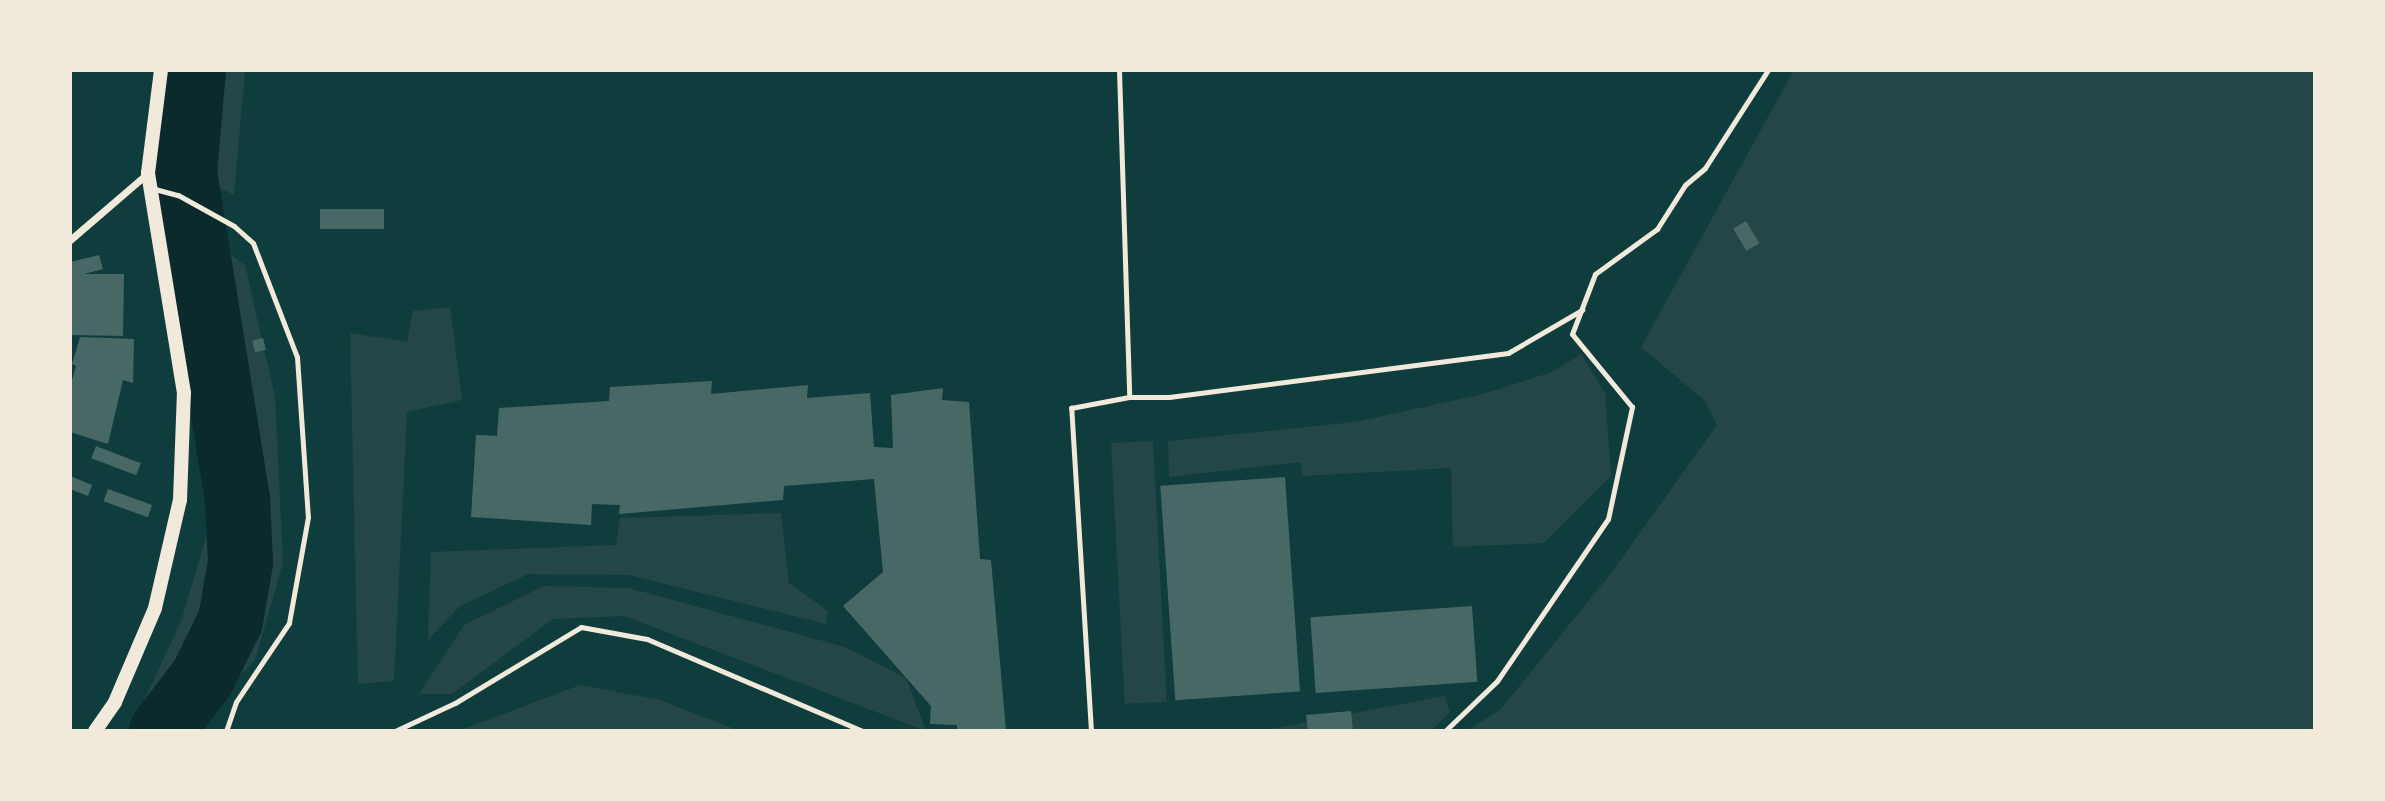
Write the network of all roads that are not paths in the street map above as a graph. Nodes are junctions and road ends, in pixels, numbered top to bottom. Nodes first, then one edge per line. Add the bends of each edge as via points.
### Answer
1 (161, 70) edge
2 (1119, 70) edge
3 (1769, 70) edge
4 (149, 180) junction
5 (70, 240) edge
6 (1581, 310) junction
7 (1129, 397) junction
8 (95, 731) edge
9 (226, 731) edge
10 (395, 731) edge
11 (863, 731) edge
12 (1091, 731) edge
13 (1446, 731) edge

1 - 4 main road
2 - 7 lane
3 - 6 lane via 1705,168 1685,185 1657,229 1595,274
4 - 5 street
4 - 8 main road via 184,393 180,500 155,608 115,702
4 - 9 lane via 234,226 253,243 297,357 308,517 289,623 236,702
6 - 7 lane via 1508,353 1169,397
6 - 13 lane via 1572,334 1632,407 1608,519 1497,681
7 - 12 lane via 1071,408
10 - 11 lane via 455,703 581,627 647,639

